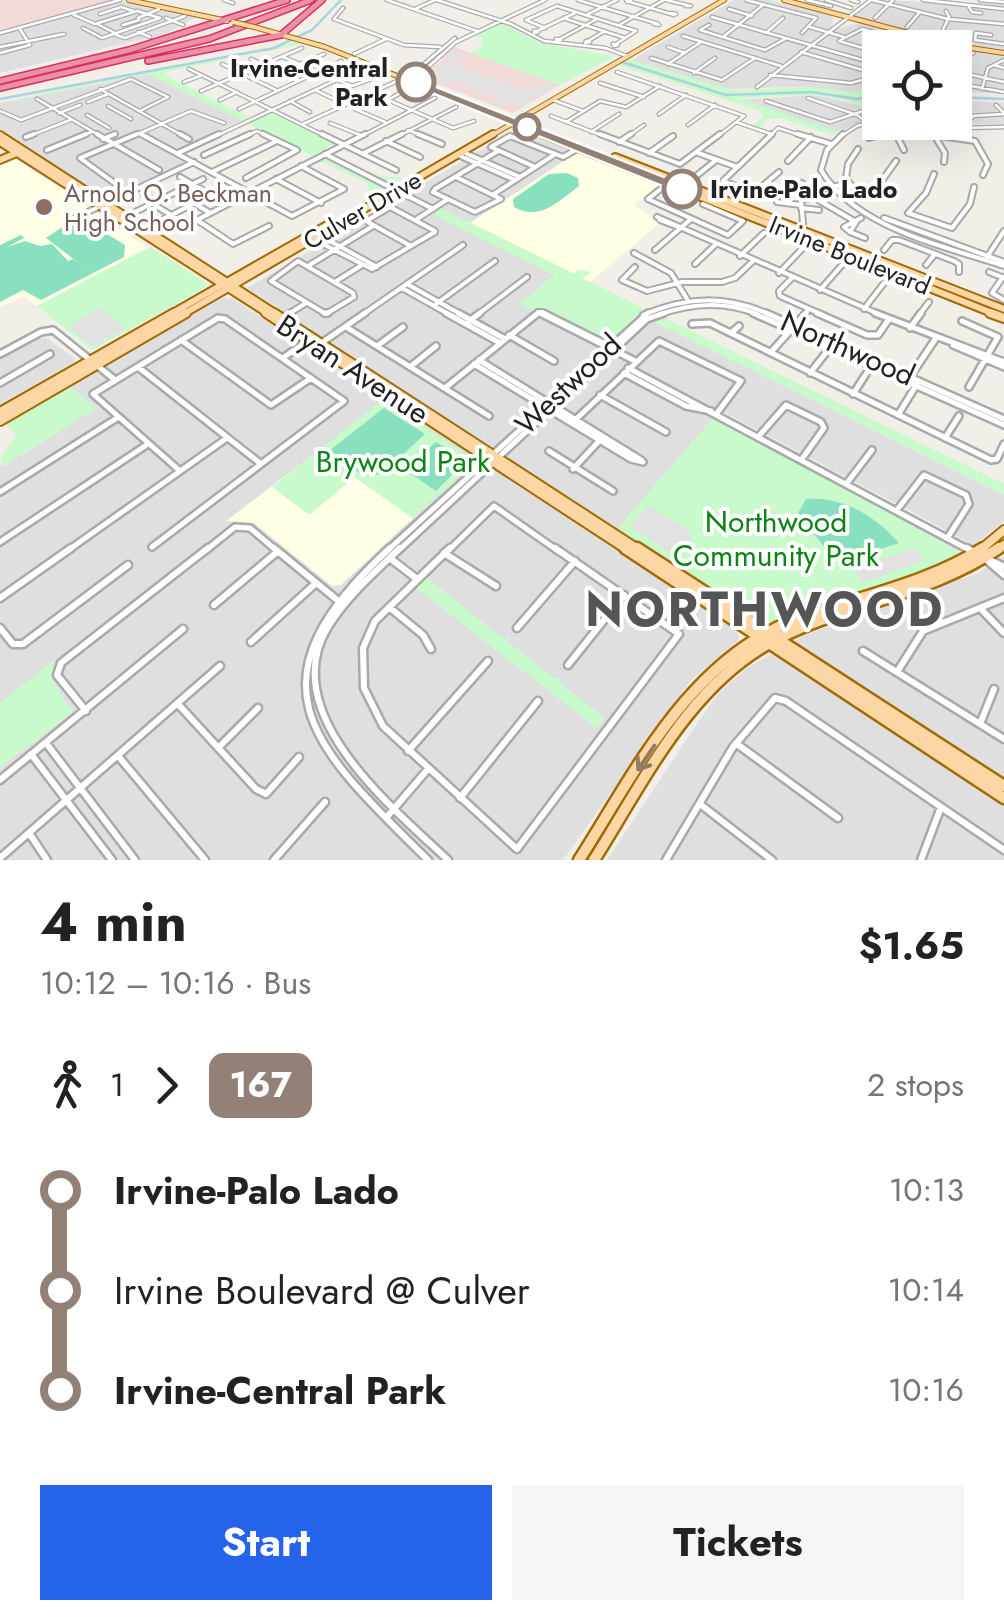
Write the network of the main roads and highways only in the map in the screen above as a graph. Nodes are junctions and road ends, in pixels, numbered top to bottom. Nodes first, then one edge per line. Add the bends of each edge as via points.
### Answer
1 (128, 0) edge
2 (144, 0) edge
3 (286, 0) edge
4 (300, 0) edge
5 (310, 0) edge
6 (322, 0) edge
7 (720, 0) edge
8 (785, 0) edge
9 (848, 17) junction
10 (223, 18) junction
11 (291, 33) junction
12 (309, 39) junction
13 (325, 51) junction
14 (354, 54) junction
15 (622, 55) junction
16 (1004, 56) edge
17 (404, 77) junction
18 (27, 82) junction
19 (0, 84) edge
20 (515, 119) junction
21 (0, 138) edge
22 (20, 152) junction
23 (0, 160) edge
24 (394, 189) junction
25 (227, 284) junction
26 (1004, 310) edge
27 (1004, 318) edge
28 (312, 338) junction
29 (94, 362) junction
30 (0, 412) edge
31 (0, 421) edge
32 (1004, 530) edge
33 (1004, 544) edge
34 (981, 556) junction
35 (769, 637) junction
36 (1004, 786) edge
37 (1004, 798) edge
38 (578, 860) edge
39 (594, 860) edge

1 - 10 main road, Irvine Boulevard
2 - 10 main road, Irvine Boulevard
3 - 10 highway
4 - 19 highway via 190,38
5 - 18 highway via 208,39
6 - 11 highway
7 - 15 main road, Culver Drive
8 - 9 main road
8 - 9 main road
9 - 16 main road
10 - 11 main road, Irvine Boulevard, bridge
10 - 19 highway
11 - 12 main road, Irvine Boulevard
11 - 18 highway
12 - 13 main road, Irvine Boulevard
12 - 14 main road, Irvine Boulevard
13 - 14 main road
13 - 17 main road, Irvine Boulevard
14 - 17 main road, Irvine Boulevard
15 - 20 main road, Culver Drive
15 - 20 main road, Culver Drive
17 - 20 main road, Irvine Boulevard
18 - 19 highway
20 - 24 main road, Culver Drive
20 - 24 main road, Culver Drive
20 - 26 main road, Irvine Boulevard
20 - 27 main road, Irvine Boulevard
21 - 22 main road, Bryan Avenue
22 - 23 main road
22 - 25 main road, Bryan Avenue
24 - 25 main road, Culver Drive
24 - 25 main road, Culver Drive
25 - 28 main road, Bryan Avenue
25 - 28 main road, Bryan Avenue
25 - 29 main road, Culver Drive
28 - 35 main road, Bryan Avenue
29 - 30 main road, Culver Drive
29 - 31 main road, Culver Drive
32 - 34 main road
33 - 34 main road
34 - 35 main road
35 - 36 main road, Bryan Avenue
35 - 37 main road, Bryan Avenue
35 -> 38 main road via 726,659 690,695
35 - 39 main road via 703,698

